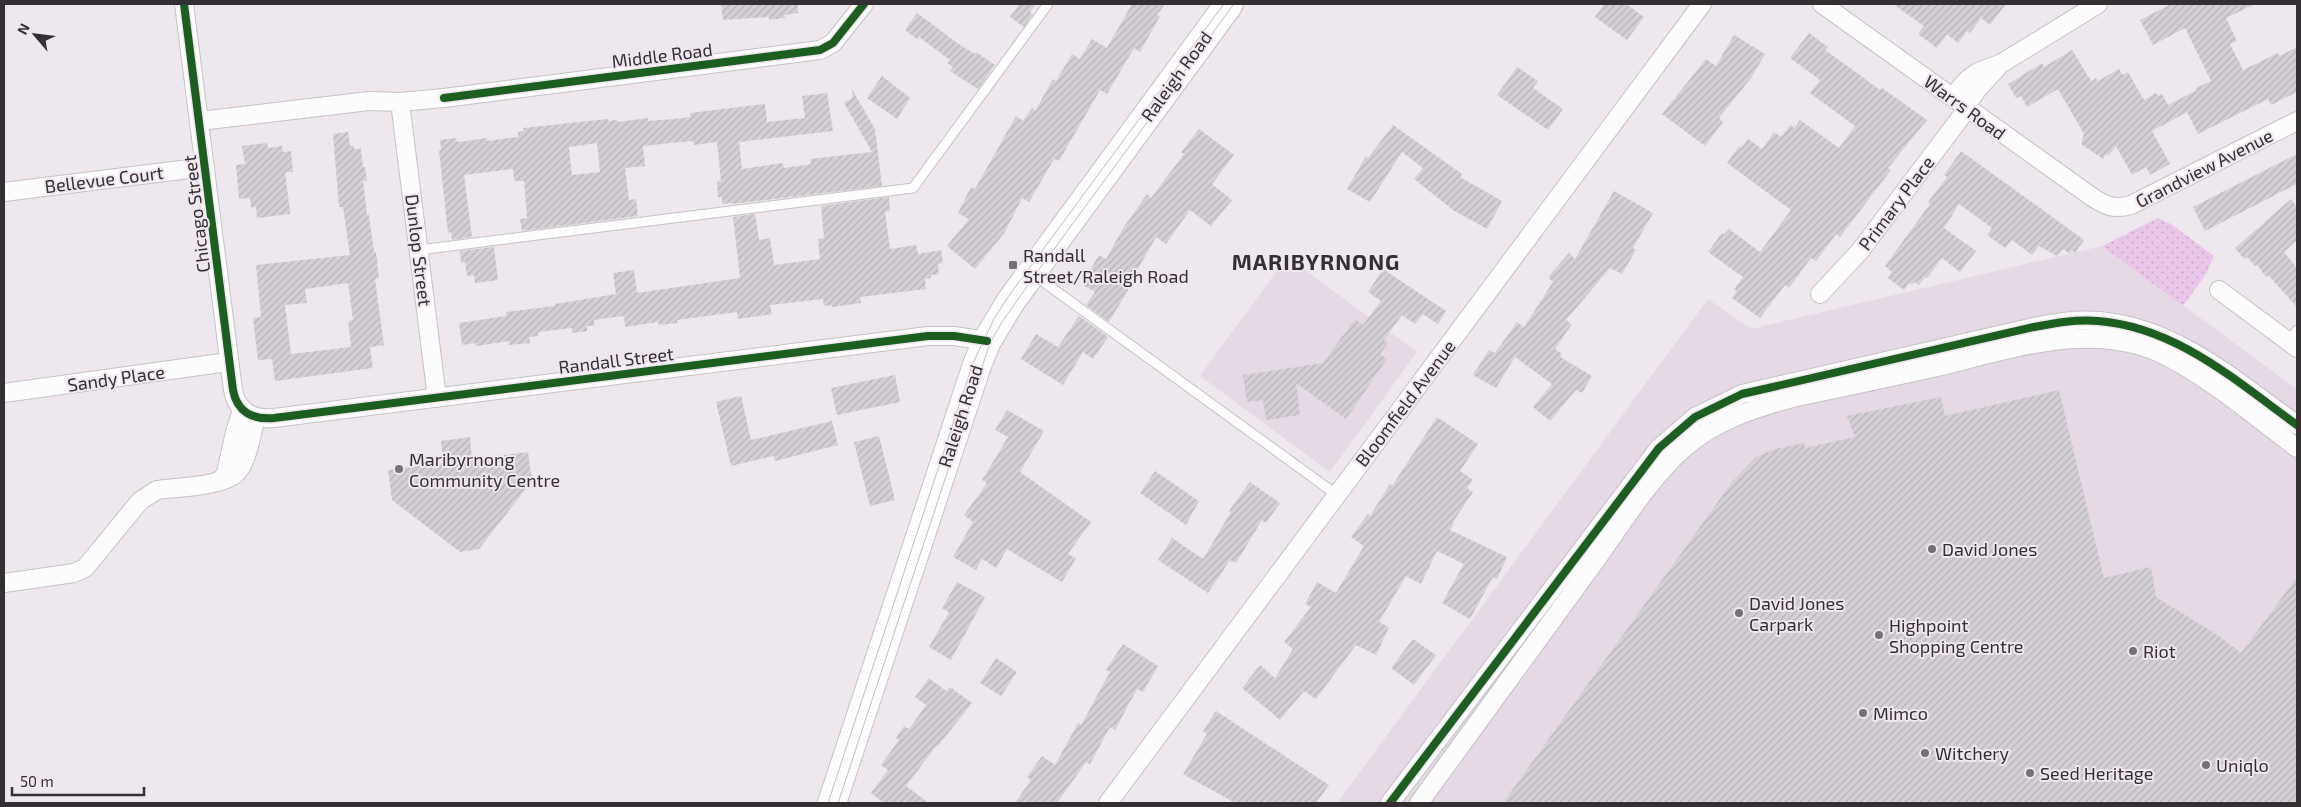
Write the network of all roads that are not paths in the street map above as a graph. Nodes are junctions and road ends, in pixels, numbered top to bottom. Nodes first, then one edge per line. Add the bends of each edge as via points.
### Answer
1 (184, 4) edge
2 (864, 4) edge
3 (1048, 4) edge
4 (1229, 4) edge
5 (1702, 4) edge
6 (1822, 4) edge
7 (2098, 4) edge
8 (400, 102) junction
9 (1961, 104) junction
10 (200, 121) junction
11 (2297, 121) edge
12 (205, 167) junction
13 (4, 192) edge
14 (2110, 208) joint
15 (419, 250) junction
16 (1032, 273) junction
17 (2219, 290) dead end
18 (1820, 294) dead end
19 (2294, 340) edge
20 (986, 342) junction
21 (228, 362) junction
22 (4, 393) edge
23 (437, 398) junction
24 (249, 414) junction
25 (2297, 425) edge
26 (2297, 448) edge
27 (1337, 495) junction
28 (1589, 540) junction
29 (1603, 550) junction
30 (4, 583) edge
31 (833, 802) edge
32 (1108, 803) edge
33 (1390, 803) edge
34 (1418, 803) edge

1 - 10 street, Chicago Street
2 - 8 street, Middle Road via 833,44 820,50
3 - 15 lane via 913,188
4 - 16 main road, Raleigh Road
5 - 27 street, Bloomfield Avenue
6 - 9 street, Warrs Road
7 - 9 street, Primary Place via 2002,63 1968,79
8 - 10 street, Middle Road via 369,101
8 - 15 street, Dunlop Street
9 - 14 street, Warrs Road
9 - 18 street, Primary Place via 1860,251
10 - 12 street, Chicago Street
11 - 14 street, Grandview Avenue via 2131,206
12 - 13 street, Bellevue Court
12 - 21 street, Chicago Street
15 - 23 street, Dunlop Street
16 - 20 main road, Raleigh Road
16 - 27 lane
17 - 19 street
20 - 23 street, Randall Street via 954,336 928,336
20 - 31 main road, Raleigh Road
21 - 22 street, Sandy Place
21 - 24 street, Chicago Street via 235,400
23 - 24 street, Randall Street via 274,418
24 - 30 street via 239,470 229,478 149,493 85,568 74,573
25 - 28 street via 2206,359 2160,335 2096,320 2062,322 1762,388 1719,403 1695,417 1659,448
26 - 29 street via 2202,378 2160,353 2102,338 2049,341 1792,398 1726,420 1670,461
27 - 32 street, Bloomfield Avenue
28 - 29 lane
28 - 33 street
29 - 34 street

